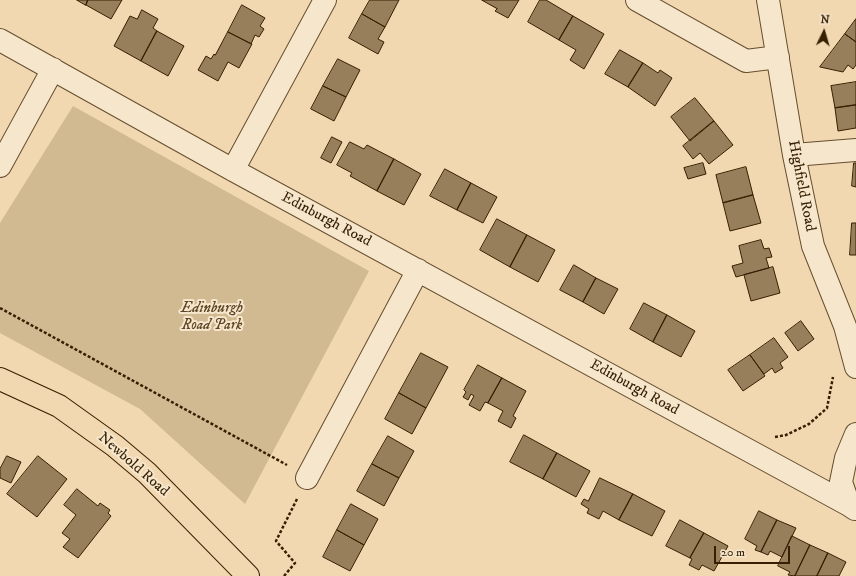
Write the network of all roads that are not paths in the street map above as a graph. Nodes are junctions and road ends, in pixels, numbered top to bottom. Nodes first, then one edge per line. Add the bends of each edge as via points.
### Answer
1 (325, 0) edge
2 (637, 0) edge
3 (768, 0) edge
4 (0, 40) edge
5 (778, 57) junction
6 (53, 69) junction
7 (856, 150) edge
8 (794, 155) junction
9 (0, 166) edge
10 (233, 170) junction
11 (418, 270) junction
12 (856, 366) edge
13 (0, 379) edge
14 (856, 434) edge
15 (307, 478) road end
16 (853, 507) edge
17 (248, 576) edge

1 - 10 street
2 - 5 street via 746,61
3 - 5 street, Highfield Road
4 - 6 street, Edinburgh Road
5 - 8 street, Highfield Road
6 - 9 street
6 - 10 street, Edinburgh Road
7 - 8 street
8 - 12 street, Highfield Road via 813,246 844,326
10 - 11 street, Edinburgh Road
11 - 15 street
11 - 16 street, Edinburgh Road
13 - 17 main road, Newbold Road via 59,406 115,446 147,473
14 - 16 street via 846,458 841,482

